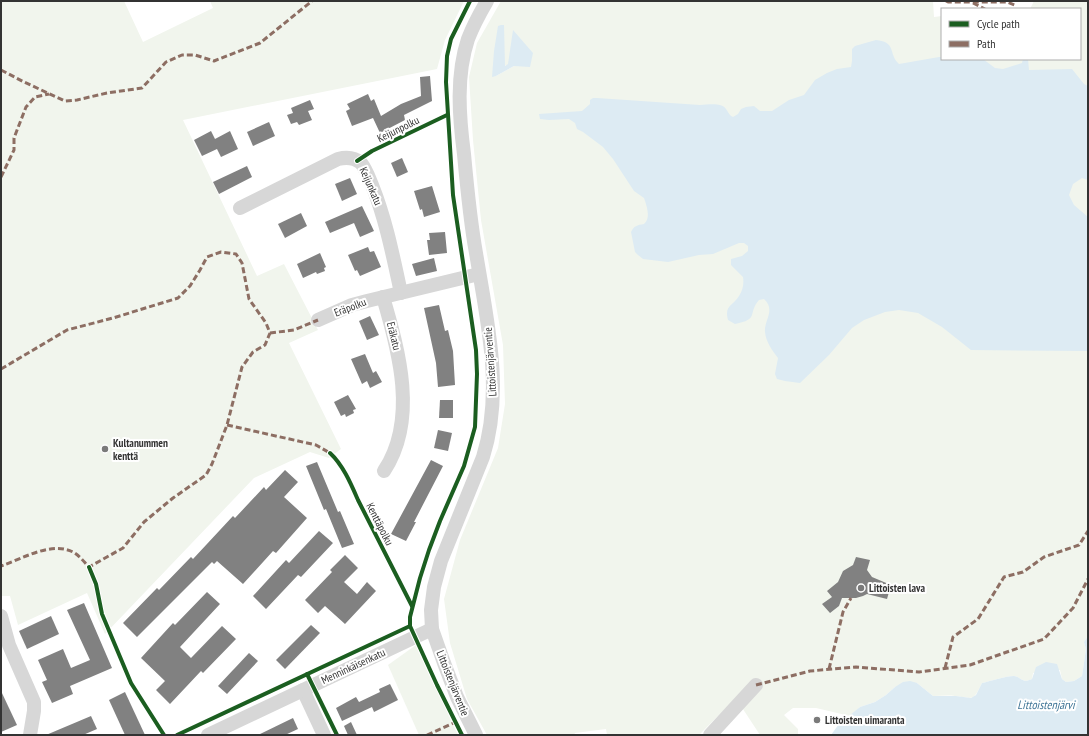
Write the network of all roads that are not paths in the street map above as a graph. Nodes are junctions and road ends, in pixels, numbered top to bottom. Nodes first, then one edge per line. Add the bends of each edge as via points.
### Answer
1 (487, 1) edge
2 (240, 208) dead end
3 (479, 274) junction
4 (402, 292) junction
5 (383, 297) junction
6 (318, 320) dead end
7 (384, 471) dead end
8 (1, 616) edge
9 (432, 629) junction
10 (756, 685) dead end
11 (303, 690) junction
12 (30, 735) edge
13 (208, 735) edge
14 (324, 735) edge
15 (476, 735) edge
16 (710, 735) edge

1 - 3 street, Littoistenjärventie via 468,39 461,76 462,139
2 - 4 street, Keijunkatu via 338,159 348,157 357,160 367,172 382,212
3 - 4 street
3 - 9 street, Littoistenjärventie via 493,367 491,426 483,457 439,567 432,600
4 - 5 street
5 - 6 street, Eräpolku via 352,305
5 - 7 street, Eräkatu via 399,357 402,393 398,440
8 - 12 street via 9,644 34,702
9 - 11 street, Menninkäisenkatu
9 - 15 street, Littoistenjärventie via 457,696
10 - 16 street
11 - 13 street, Menninkäisenkatu
11 - 14 street

